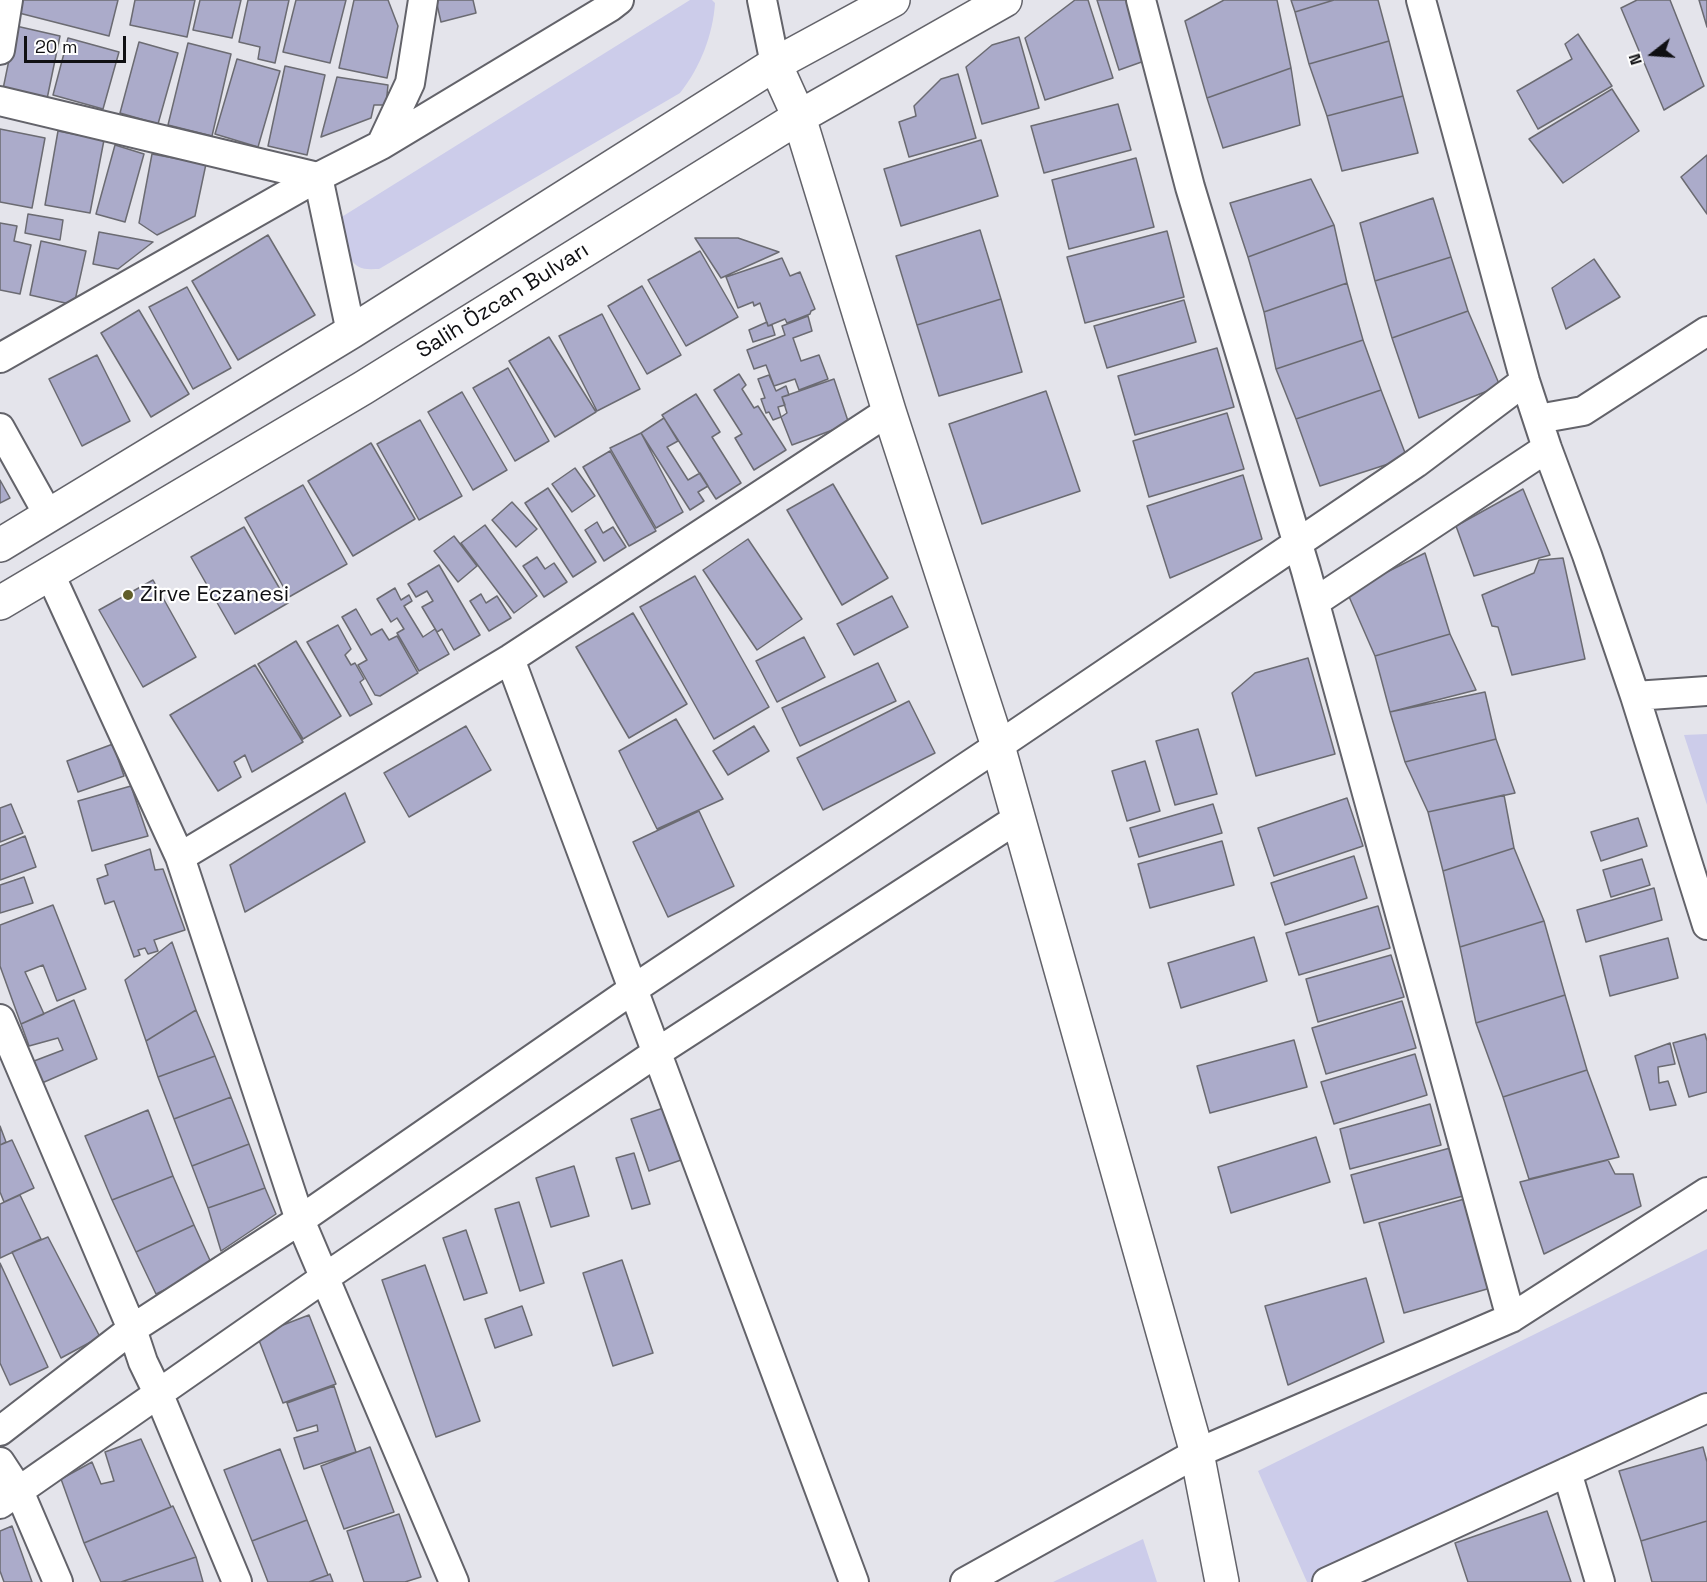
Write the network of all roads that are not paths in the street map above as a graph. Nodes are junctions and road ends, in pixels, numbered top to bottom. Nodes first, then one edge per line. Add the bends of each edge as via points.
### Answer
1 (8, 0) edge
2 (423, 0) edge
3 (619, 0) edge
4 (762, 0) edge
5 (893, 0) edge
6 (1005, 0) edge
7 (1141, 0) edge
8 (1421, 0) edge
9 (0, 50) edge
10 (775, 63) junction
11 (0, 101) edge
12 (799, 117) junction
13 (381, 145) junction
14 (318, 177) junction
15 (1707, 331) edge
16 (351, 332) junction
17 (0, 358) edge
18 (1525, 381) junction
19 (889, 411) junction
20 (1538, 419) junction
21 (0, 428) edge
22 (1547, 448) junction
23 (49, 516) junction
24 (1298, 543) junction
25 (0, 545) edge
26 (49, 572) junction
27 (1315, 602) junction
28 (0, 603) edge
29 (510, 659) junction
30 (1707, 691) edge
31 (1635, 696) junction
32 (998, 746) junction
33 (1017, 819) junction
34 (180, 857) junction
35 (1707, 925) edge
36 (632, 990) junction
37 (0, 1019) edge
38 (656, 1053) junction
39 (1707, 1192) edge
40 (300, 1220) junction
41 (324, 1278) junction
42 (1511, 1318) junction
43 (132, 1329) junction
44 (159, 1395) junction
45 (1707, 1408) edge
46 (0, 1431) edge
47 (1197, 1454) junction
48 (0, 1462) edge
49 (1567, 1472) junction
50 (9, 1498) edge
51 (58, 1582) edge
52 (237, 1582) edge
53 (454, 1582) edge
54 (854, 1582) edge
55 (965, 1582) edge
56 (1222, 1582) edge
57 (1327, 1582) edge
58 (1600, 1582) edge

1 - 9 street
2 - 13 street via 410,83
3 - 13 street
4 - 10 street
5 - 10 main road
6 - 12 main road, Salih Özcan Bulvarı
7 - 24 street via 1190,187
8 - 18 street
10 - 12 main road
10 - 16 main road
11 - 14 street
12 - 19 main road
12 - 26 main road, Salih Özcan Bulvarı via 363,388
13 - 14 street
14 - 16 street
14 - 17 street
15 - 20 street via 1583,411
16 - 23 main road
18 - 20 street
18 - 24 street via 1416,463
19 - 29 street
19 - 32 main road
20 - 22 street
21 - 23 street
22 - 27 street
22 - 31 street
23 - 25 main road
24 - 27 street
24 - 32 street
26 - 28 main road, Salih Özcan Bulvarı
26 - 34 street
27 - 42 street
29 - 34 street
29 - 36 street
30 - 31 street
31 - 35 street
32 - 33 main road
32 - 36 street
33 - 38 street
33 - 47 main road
34 - 40 street
36 - 38 street
36 - 40 street
37 - 43 street
38 - 41 street
38 - 54 street
39 - 42 street
40 - 41 street
40 - 43 street
41 - 44 street
41 - 53 street
42 - 47 street
43 - 44 street
43 - 46 street
44 - 50 street
44 - 52 street
45 - 49 street
47 - 55 street
47 - 56 main road
48 - 50 street
49 - 57 street
49 - 58 street
50 - 51 street

